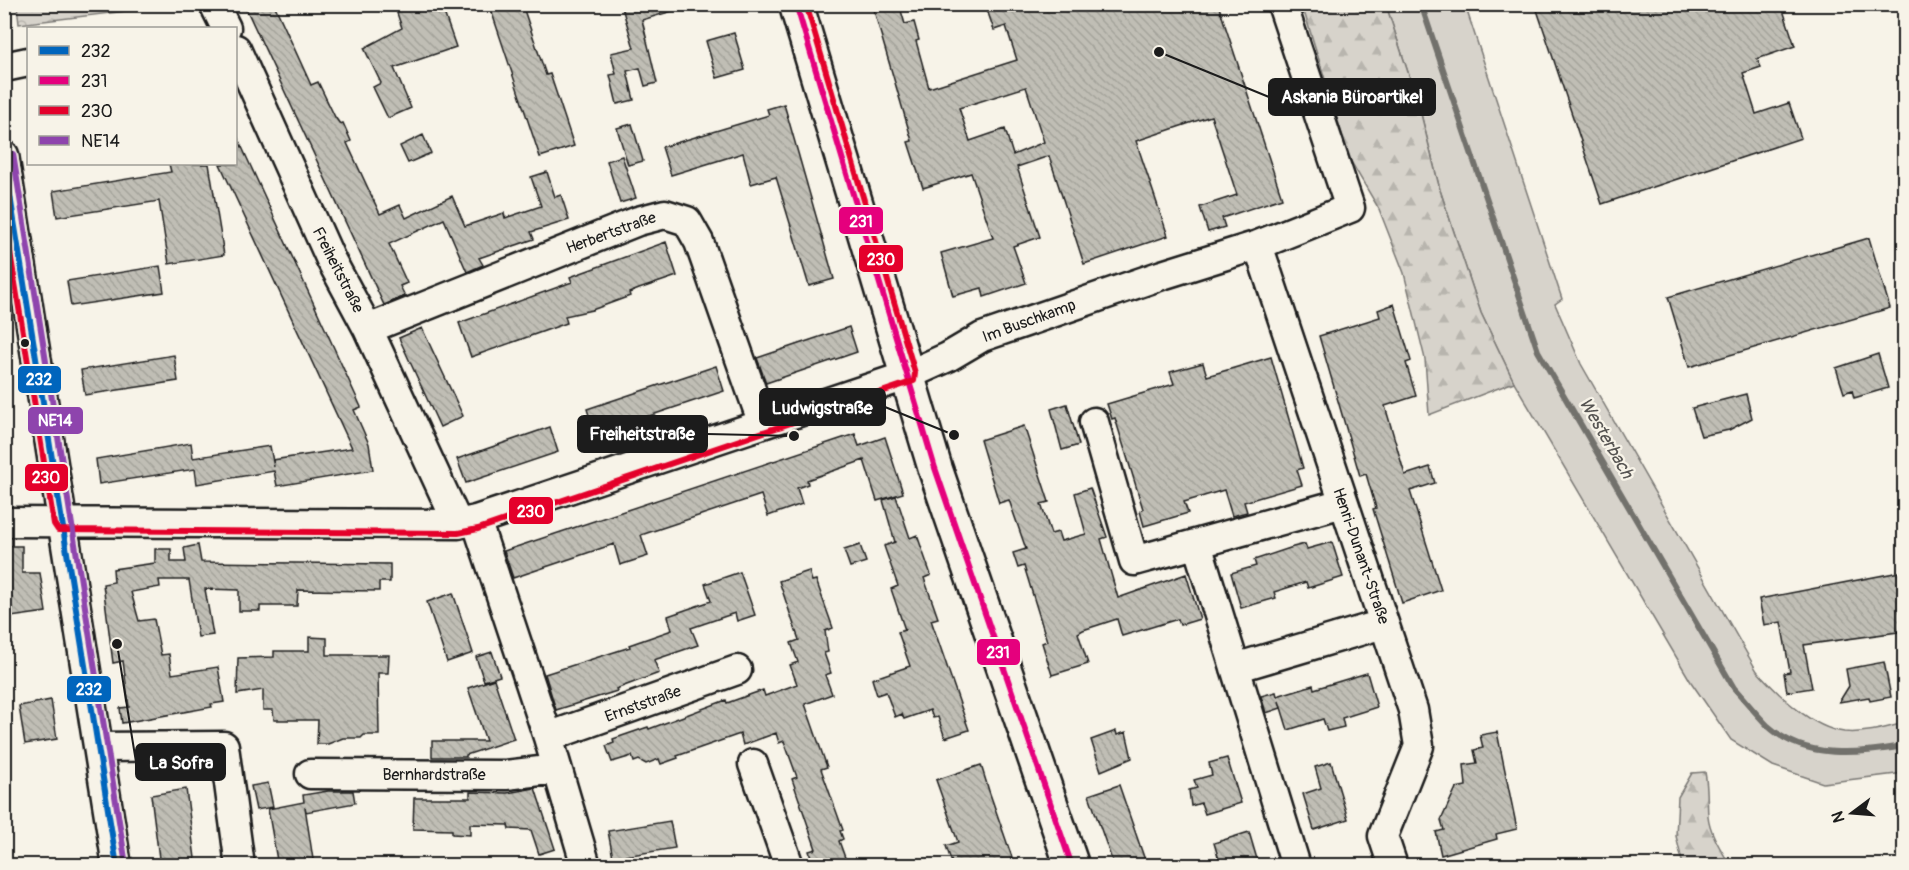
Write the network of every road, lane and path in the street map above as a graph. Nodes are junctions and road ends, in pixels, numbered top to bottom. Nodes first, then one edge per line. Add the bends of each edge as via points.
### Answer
1 (214, 4) edge
2 (796, 4) edge
3 (1282, 4) edge
4 (226, 27) edge
5 (237, 51) edge
6 (27, 62) edge
7 (4, 63) edge
8 (4, 155) edge
9 (1258, 245) junction
10 (368, 329) junction
11 (906, 376) junction
12 (1094, 422) dead end
13 (762, 424) junction
14 (1343, 503) junction
15 (4, 522) edge
16 (467, 522) junction
17 (63, 523) junction
18 (1197, 544) junction
19 (1383, 624) junction
20 (1235, 668) junction
21 (737, 670) dead end
22 (548, 737) junction
23 (99, 747) junction
24 (753, 764) dead end
25 (557, 769) junction
26 (310, 774) dead end
27 (117, 866) edge
28 (240, 866) edge
29 (586, 866) edge
30 (789, 866) edge
31 (1072, 866) edge
32 (1296, 866) edge
33 (1393, 866) edge

1 - 4 street
2 - 11 main road
3 - 9 street, Im Buschkamp via 1350,208
5 - 10 street, Freiheitstraße via 331,260
6 - 7 street via 9,66
8 - 17 street
9 - 11 street, Im Buschkamp via 982,337
9 - 14 street, Henri-Dunant-Straße
10 - 13 street, Herbertstraße via 638,221 665,214 687,221 699,242
10 - 16 street, Freiheitstraße
11 - 13 street, Im Buschkamp
11 - 31 main road
12 - 18 street via 1134,561
13 - 16 street, Im Buschkamp
14 - 18 street
14 - 19 street, Henri-Dunant-Straße
15 - 17 street, Im Buschkamp
16 - 17 street, Im Buschkamp
16 - 22 street, Freiheitstraße
17 - 23 street
18 - 20 street
19 - 20 street
19 - 33 street, Henri-Dunant-Straße via 1413,710 1419,746 1383,836
20 - 32 street
21 - 22 street, Ernststraße
22 - 25 street, Freiheitstraße
23 - 27 street
23 - 28 street via 236,746
24 - 30 street
25 - 26 street, Bernhardstraße via 506,775
25 - 29 street, Freiheitstraße

